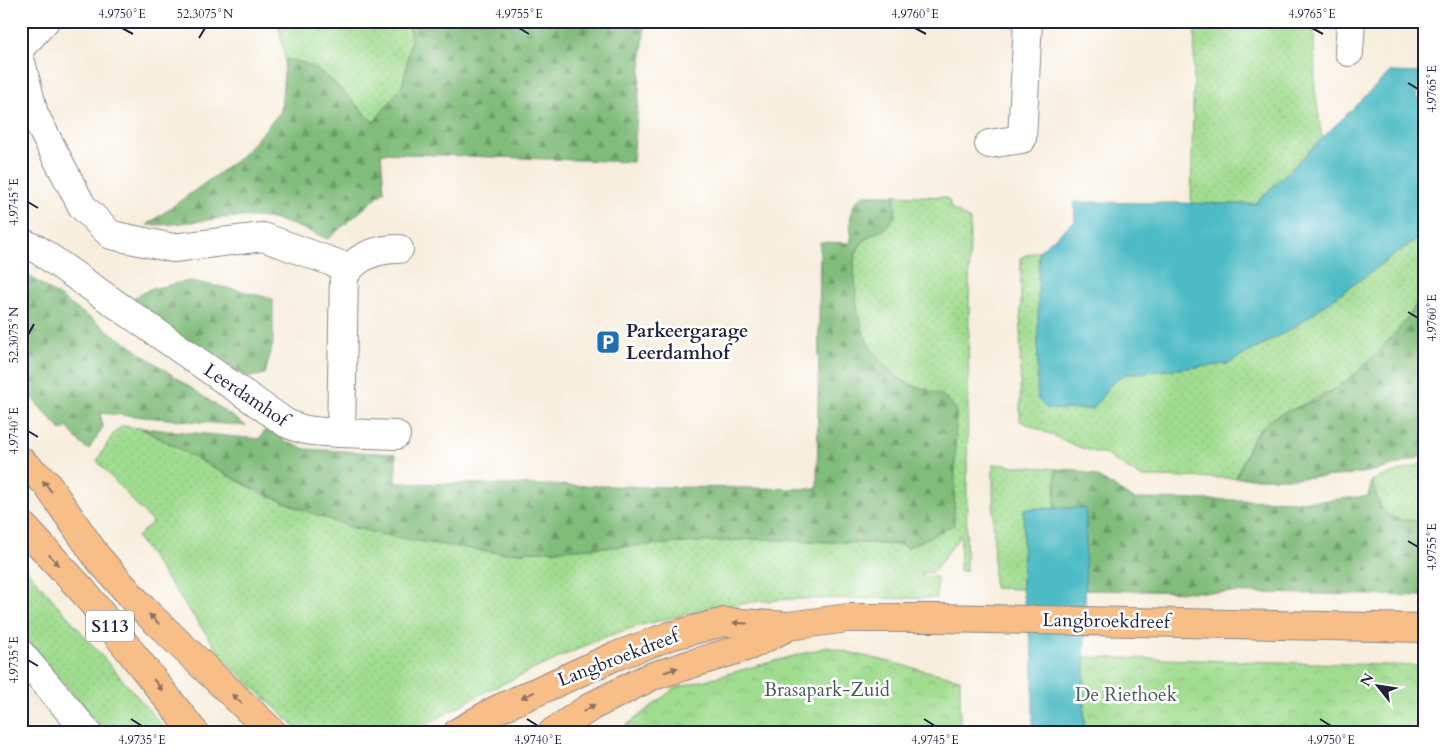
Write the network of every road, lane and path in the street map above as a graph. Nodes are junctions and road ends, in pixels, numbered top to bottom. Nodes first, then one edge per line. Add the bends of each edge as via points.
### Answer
1 (45, 21) edge
2 (1028, 21) edge
3 (1351, 21) edge
4 (21, 47) edge
5 (1349, 52) dead end
6 (21, 62) edge
7 (989, 144) dead end
8 (21, 242) edge
9 (399, 250) dead end
10 (349, 268) junction
11 (341, 433) junction
12 (396, 434) dead end
13 (21, 461) edge
14 (21, 524) edge
15 (788, 626) junction
16 (1425, 628) edge
17 (21, 654) edge
18 (87, 732) edge
19 (194, 732) edge
20 (272, 732) edge
21 (458, 732) edge
22 (553, 732) edge

1 - 4 street
2 - 7 street via 1022,139
3 - 5 street
6 - 10 street via 34,114 82,206 111,235 173,248 263,237
8 - 11 street, Leerdamhof via 37,249 286,423 300,430
9 - 10 street via 371,252
10 - 11 street via 343,286
11 - 12 street, Leerdamhof
20 -> 13 main road, S113 via 143,609 97,557 46,483
14 -> 19 main road, S113 via 83,591
15 - 16 main road, Langbroekdreef via 848,618 938,618
15 -> 21 main road, Langbroekdreef via 724,622 670,636 563,678
22 -> 15 main road, Langbroekdreef via 592,706 650,677 749,646
17 - 18 street

